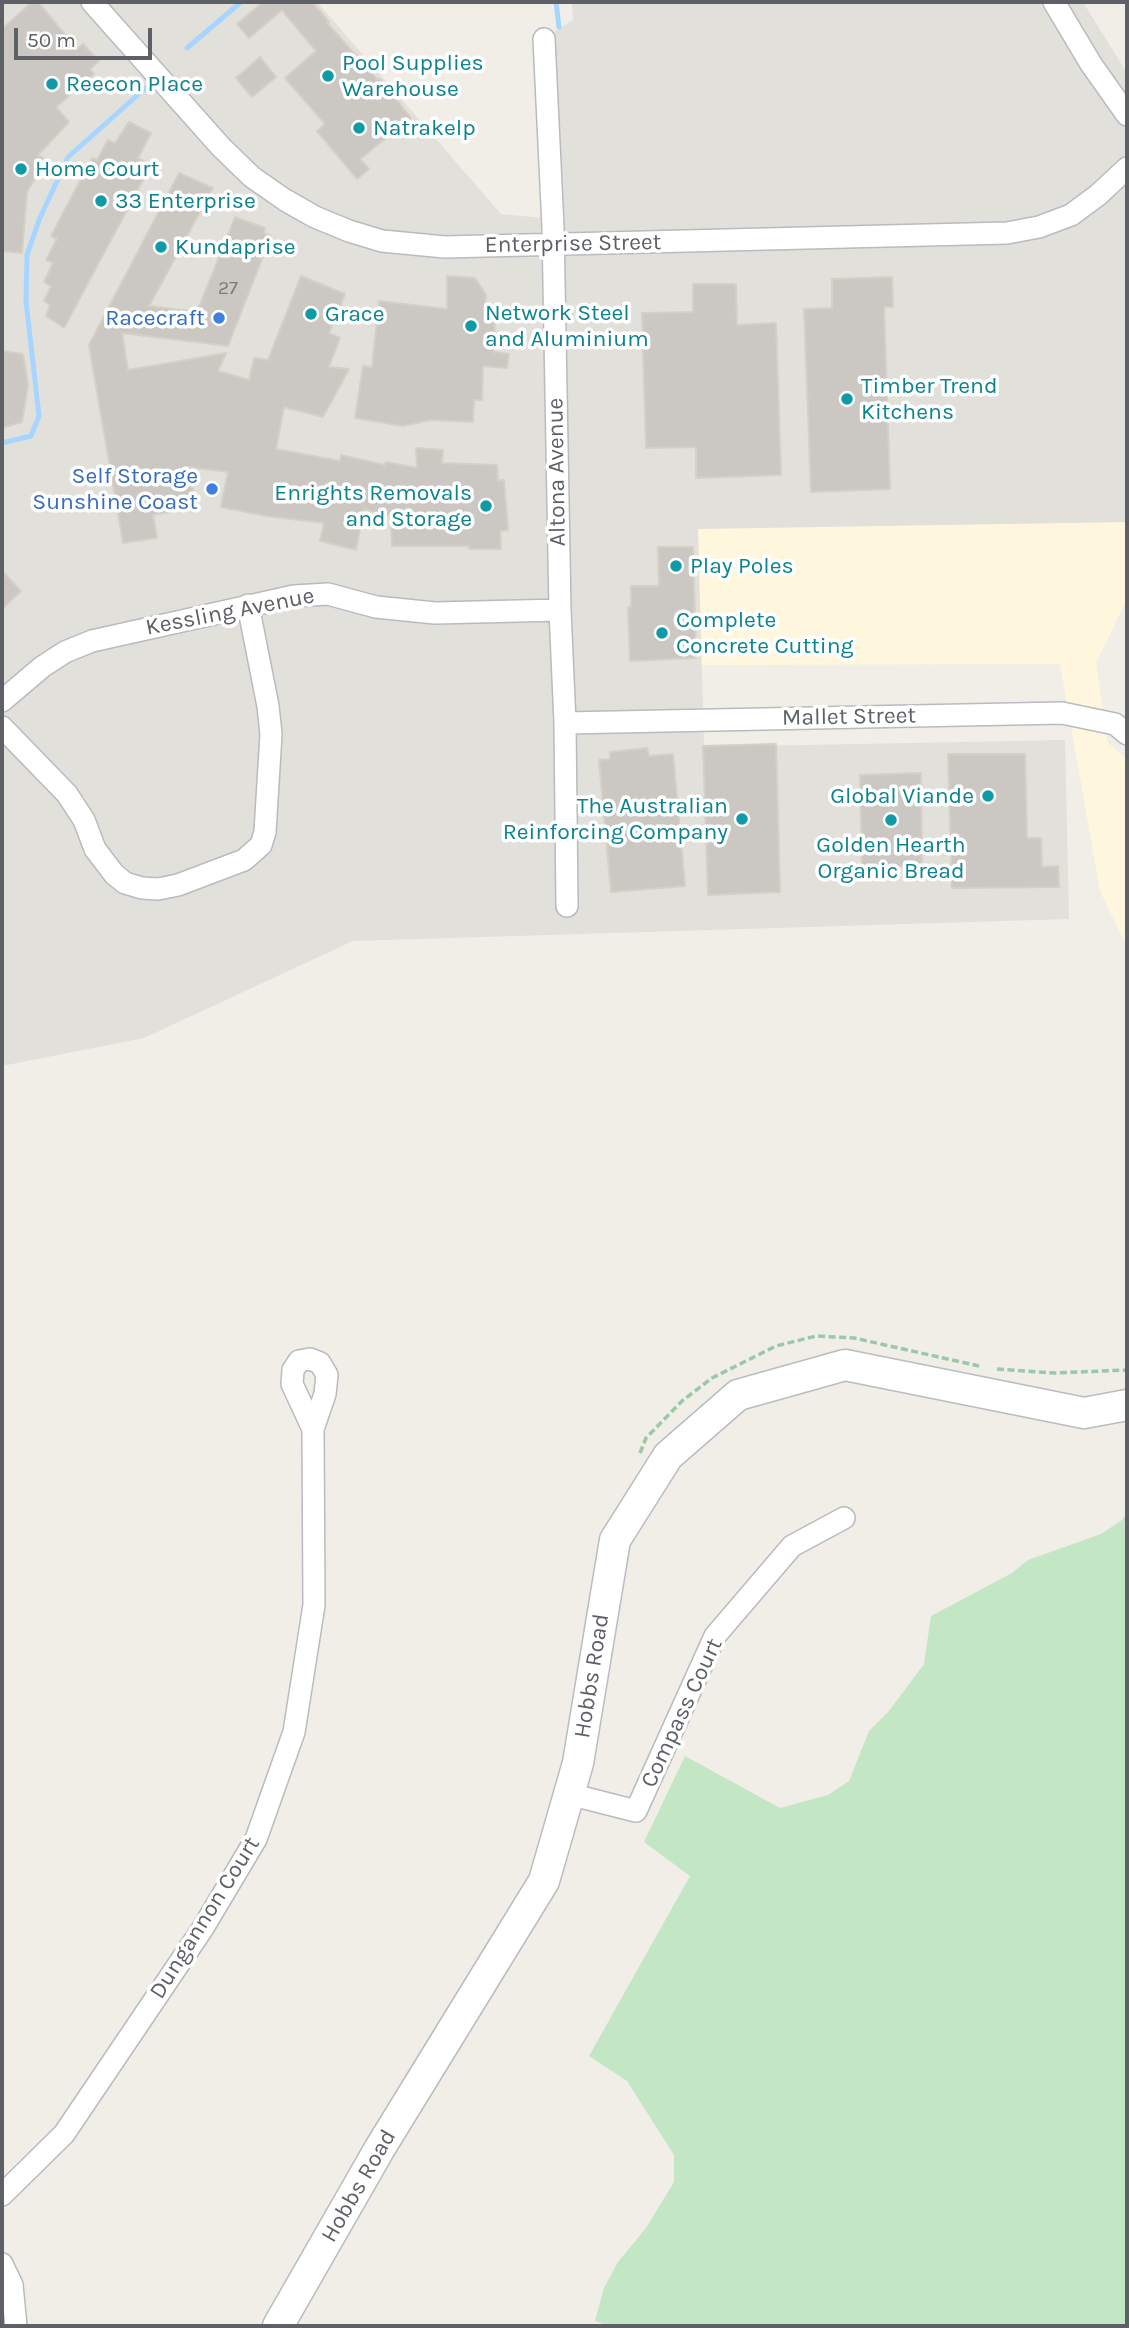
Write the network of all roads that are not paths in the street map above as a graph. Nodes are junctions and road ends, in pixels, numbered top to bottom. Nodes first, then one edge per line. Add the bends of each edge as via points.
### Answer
1 (92, 2) edge
2 (1054, 2) edge
3 (544, 39) dead end
4 (1127, 115) edge
5 (1127, 168) edge
6 (553, 245) junction
7 (248, 606) junction
8 (560, 610) junction
9 (2, 701) edge
10 (565, 723) junction
11 (2, 727) edge
12 (1127, 734) edge
13 (567, 906) dead end
14 (1127, 1405) edge
15 (313, 1429) dead end
16 (844, 1518) dead end
17 (569, 1794) junction
18 (2, 2195) edge
19 (2, 2264) edge
20 (16, 2326) edge
21 (278, 2326) edge

1 - 6 street, Enterprise Street via 229,155 252,177 314,217 382,241 413,245
2 - 4 street
3 - 6 street, Altona Avenue
5 - 6 street, Enterprise Street via 1077,211 1024,231
6 - 8 street, Altona Avenue
7 - 8 street, Kessling Avenue via 320,594 400,611
7 - 9 street, Kessling Avenue via 92,640 42,667
7 - 11 street via 271,734 265,832 261,845 244,860 158,889 125,883 95,849 67,794
8 - 10 street, Altona Avenue
10 - 12 street, Mallet Street via 1062,713 1115,724
10 - 13 street, Altona Avenue
14 - 17 street, Hobbs Road via 1084,1413 845,1365 738,1395 668,1456 615,1540
15 - 18 street, Dungannon Court via 314,1605 294,1732 256,1839 203,1928 64,2134
16 - 17 street, Compass Court via 792,1546 715,1636 636,1811
17 - 21 street, Hobbs Road via 544,1881 380,2148
19 - 20 street via 12,2285

